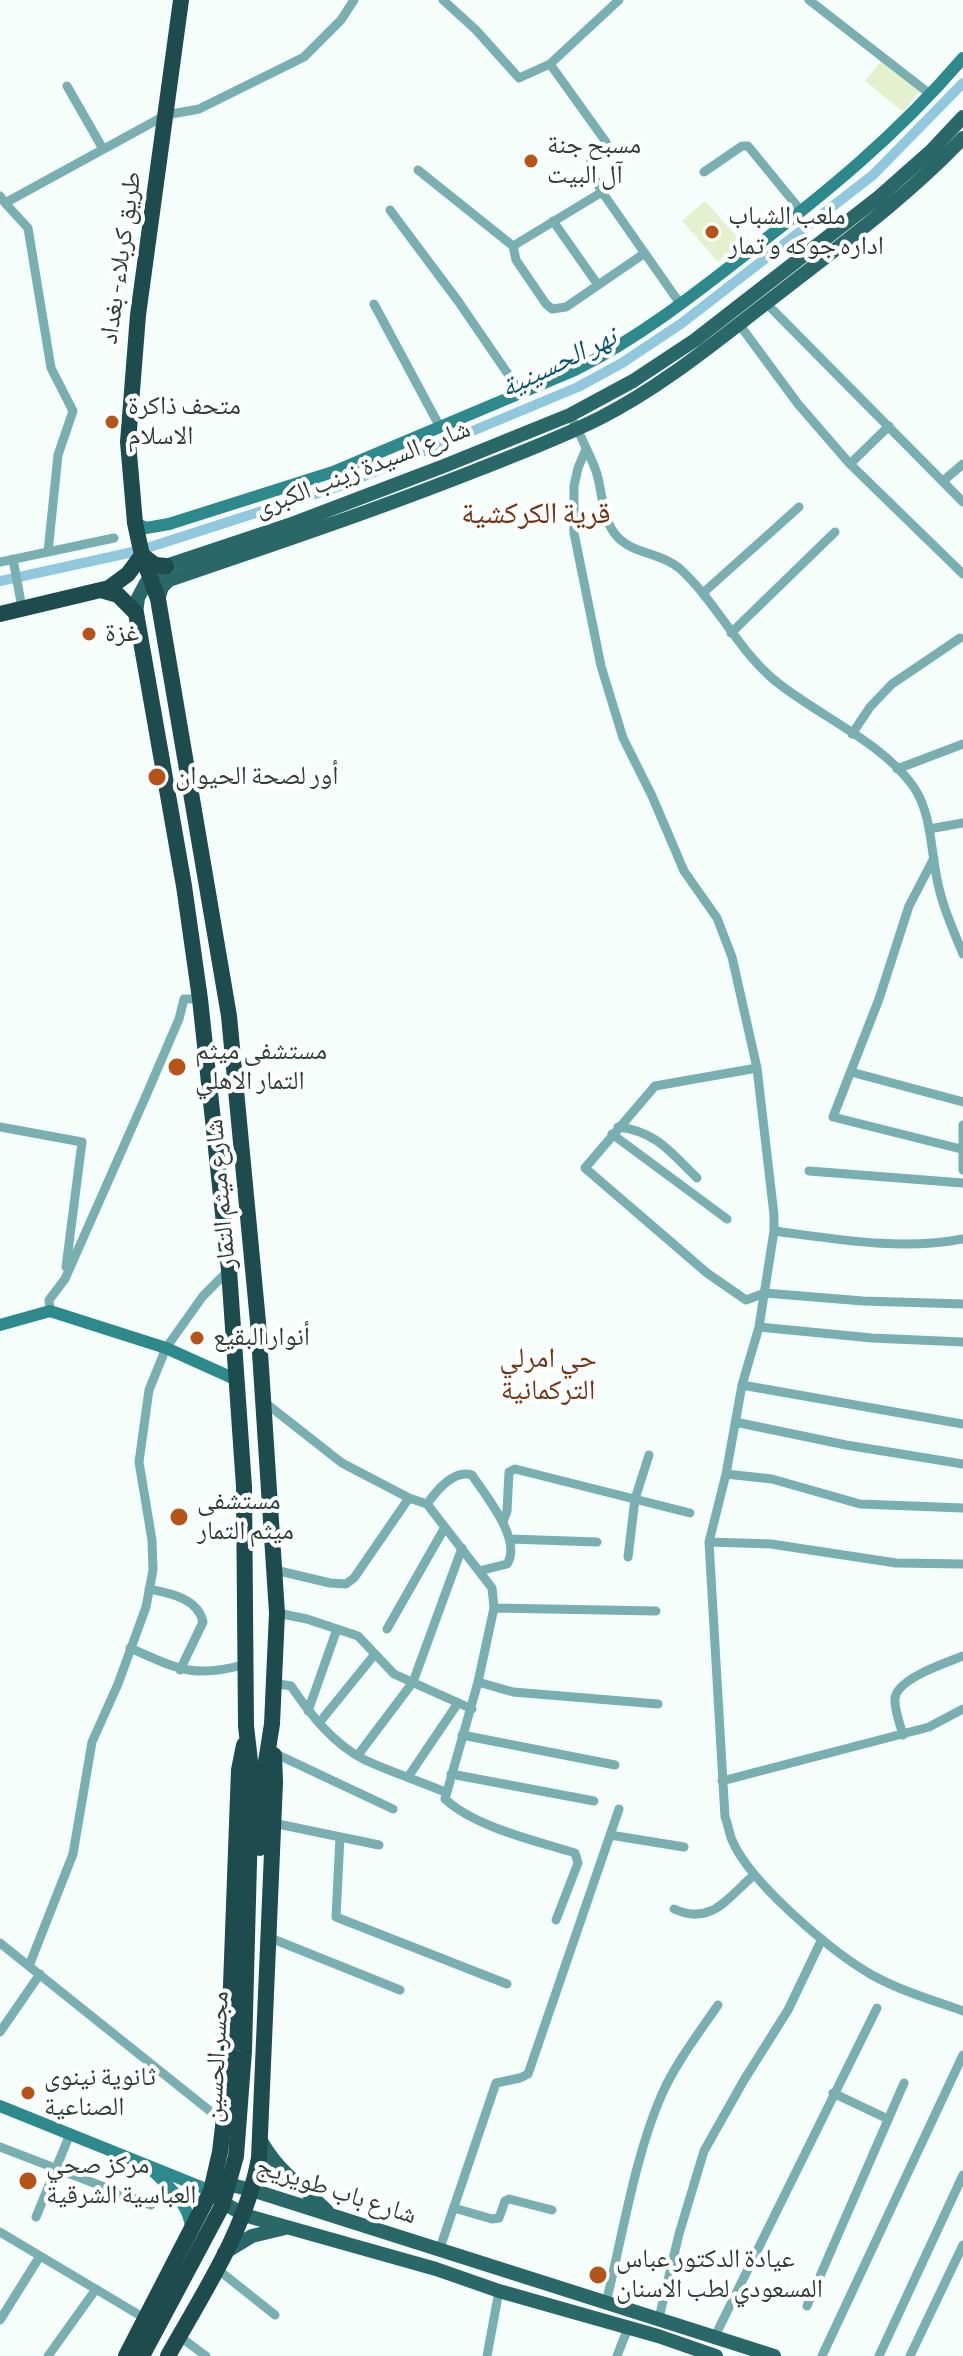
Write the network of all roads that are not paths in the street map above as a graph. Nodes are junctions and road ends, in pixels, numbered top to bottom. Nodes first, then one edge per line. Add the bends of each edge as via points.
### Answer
1 (181, 0) edge
2 (354, 0) edge
3 (443, 0) edge
4 (619, 0) edge
5 (809, 0) edge
6 (963, 58) edge
7 (550, 64) junction
8 (67, 86) dead end
9 (930, 94) junction
10 (166, 115) junction
11 (963, 117) edge
12 (963, 138) edge
13 (103, 149) junction
14 (418, 170) dead end
15 (704, 172) dead end
16 (602, 192) junction
17 (3, 200) edge
18 (390, 210) dead end
19 (802, 212) junction
20 (553, 221) junction
21 (513, 246) junction
22 (645, 253) junction
23 (598, 285) junction
24 (766, 303) junction
25 (374, 304) dead end
26 (681, 305) junction
27 (739, 324) junction
28 (521, 393) junction
29 (574, 422) junction
30 (889, 426) junction
31 (440, 427) junction
32 (586, 449) junction
33 (850, 464) junction
34 (963, 464) edge
35 (943, 481) junction
36 (963, 502) edge
37 (799, 507) dead end
38 (135, 523) junction
39 (835, 532) dead end
40 (114, 538) dead end
41 (48, 552) junction
42 (142, 555) junction
43 (13, 559) junction
44 (0, 562) edge
45 (169, 572) junction
46 (963, 574) edge
47 (151, 577) junction
48 (101, 590) junction
49 (703, 593) junction
50 (158, 599) junction
51 (10, 610) edge
52 (136, 613) junction
53 (731, 633) junction
54 (960, 638) dead end
55 (852, 734) junction
56 (963, 744) edge
57 (897, 769) junction
58 (963, 823) edge
59 (929, 829) junction
60 (934, 858) junction
61 (963, 954) edge
62 (200, 999) junction
63 (234, 1051) junction
64 (204, 1054) junction
65 (757, 1068) junction
66 (851, 1072) junction
67 (238, 1094) junction
68 (209, 1099) junction
69 (963, 1102) edge
70 (963, 1125) edge
71 (0, 1127) edge
72 (615, 1131) junction
73 (961, 1149) edge
74 (963, 1167) edge
75 (809, 1171) dead end
76 (697, 1178) dead end
77 (963, 1183) edge
78 (727, 1219) dead end
79 (774, 1231) junction
80 (963, 1239) edge
81 (229, 1270) junction
82 (65, 1279) junction
83 (765, 1293) junction
84 (963, 1304) edge
85 (50, 1311) junction
86 (0, 1325) edge
87 (759, 1327) junction
88 (963, 1342) edge
89 (166, 1348) junction
90 (237, 1380) junction
91 (742, 1385) junction
92 (263, 1401) junction
93 (735, 1422) junction
94 (963, 1424) edge
95 (242, 1451) junction
96 (266, 1453) junction
97 (649, 1455) dead end
98 (963, 1464) edge
99 (726, 1474) junction
100 (269, 1485) junction
101 (244, 1487) junction
102 (409, 1498) junction
103 (635, 1499) junction
104 (427, 1504) junction
105 (963, 1508) edge
106 (690, 1513) dead end
107 (503, 1522) junction
108 (445, 1527) junction
109 (510, 1539) junction
110 (597, 1542) dead end
111 (709, 1542) junction
112 (462, 1548) junction
113 (628, 1557) dead end
114 (963, 1564) edge
115 (275, 1570) junction
116 (479, 1571) junction
117 (149, 1589) junction
118 (494, 1608) junction
119 (656, 1611) dead end
120 (277, 1613) junction
121 (337, 1629) junction
122 (387, 1629) dead end
123 (130, 1648) junction
124 (375, 1654) junction
125 (963, 1656) edge
126 (246, 1664) junction
127 (180, 1670) junction
128 (413, 1682) junction
129 (478, 1682) junction
130 (273, 1683) junction
131 (458, 1703) junction
132 (658, 1704) dead end
133 (472, 1709) junction
134 (963, 1709) edge
135 (308, 1711) junction
136 (319, 1723) junction
137 (272, 1724) junction
138 (246, 1726) junction
139 (462, 1735) junction
140 (903, 1735) junction
141 (274, 1753) junction
142 (358, 1755) junction
143 (615, 1765) dead end
144 (451, 1774) junction
145 (408, 1777) junction
146 (722, 1781) junction
147 (256, 1787) junction
148 (445, 1792) junction
149 (594, 1801) dead end
150 (393, 1809) dead end
151 (619, 1809) dead end
152 (272, 1822) junction
153 (610, 1835) junction
154 (340, 1837) junction
155 (379, 1845) dead end
156 (684, 1847) dead end
157 (754, 1875) junction
158 (674, 1909) dead end
159 (556, 1920) dead end
160 (268, 1937) junction
161 (822, 1939) junction
162 (0, 1943) edge
163 (29, 1966) junction
164 (40, 1974) junction
165 (507, 1984) dead end
166 (400, 1990) dead end
167 (718, 2005) dead end
168 (877, 2008) dead end
169 (963, 2011) edge
170 (0, 2032) edge
171 (963, 2055) edge
172 (904, 2083) dead end
173 (833, 2093) junction
174 (0, 2106) edge
175 (888, 2119) junction
176 (225, 2123) junction
177 (70, 2134) junction
178 (259, 2137) junction
179 (0, 2147) edge
180 (147, 2164) junction
181 (56, 2169) junction
182 (963, 2175) edge
183 (252, 2190) junction
184 (211, 2191) junction
185 (151, 2205) dead end
186 (454, 2208) junction
187 (552, 2210) dead end
188 (330, 2214) junction
189 (244, 2215) junction
190 (36, 2217) dead end
191 (293, 2228) junction
192 (0, 2232) edge
193 (190, 2232) junction
194 (963, 2245) edge
195 (439, 2251) junction
196 (40, 2256) junction
197 (220, 2261) junction
198 (96, 2289) junction
199 (499, 2291) junction
200 (606, 2303) junction
201 (807, 2306) dead end
202 (275, 2315) dead end
203 (659, 2318) junction
204 (146, 2319) junction
205 (0, 2320) edge
206 (628, 2328) junction
207 (179, 2336) junction
208 (715, 2336) junction
209 (754, 2352) edge
210 (487, 2354) edge
211 (48, 2356) edge
212 (126, 2356) edge
213 (142, 2356) edge
214 (154, 2356) edge
215 (168, 2356) edge
216 (206, 2356) edge
217 (499, 2356) edge
218 (617, 2356) edge
219 (716, 2356) edge
220 (774, 2356) edge
221 (822, 2356) edge
222 (879, 2356) edge
223 (910, 2356) edge

1 - 10 highway, طريق كربلاء- بغداد
2 - 10 street via 304,57 199,109
3 - 7 street via 516,77
4 - 7 street
5 - 9 street
6 - 9 main road
7 - 16 street via 606,142 589,166
8 - 13 street
9 - 19 main road via 871,155
10 - 13 street
10 - 38 highway, طريق كربلاء- بغداد via 131,378 128,442
11 - 29 main road, شارع السيدة زينب الكبرى via 888,190 695,340
12 - 24 main road, شارع السيدة زينب الكبرى via 908,192
13 - 17 street
14 - 21 street
15 - 19 street via 748,146
16 - 20 street
16 - 22 street
17 - 41 street via 28,228 51,368 73,411 58,455
18 - 28 street
19 - 26 main road
20 - 21 street
20 - 23 street
21 - 23 street via 516,260 552,309 566,307
22 - 23 street
22 - 26 street
24 - 27 main road, شارع السيدة زينب الكبرى
24 - 30 street
25 - 31 street
26 - 28 main road via 612,351
27 - 29 main road, شارع السيدة زينب الكبرى via 653,387
27 - 33 street
28 - 31 main road
29 - 32 street
29 - 45 main road, شارع السيدة زينب الكبرى
30 - 33 street
30 - 35 street
31 - 38 main road via 333,472 205,513 158,527
32 - 49 street via 618,538 678,567
32 - 65 street via 574,486 574,533 601,666 623,738 684,871 717,918 732,957
33 - 46 street
34 - 35 street
35 - 36 street
37 - 49 street
38 - 42 highway, طريق كربلاء- بغداد
39 - 53 street
40 - 41 street
41 - 43 street
42 - 45 highway
42 - 47 highway, شارع ميثم التمار
42 - 48 highway via 122,580
43 - 44 street
43 - 51 street
45 - 47 main road, شارع السيدة زينب الكبرى
45 - 50 main road
47 - 50 highway, شارع ميثم التمار
47 - 52 main road
48 - 51 highway
48 - 52 highway via 118,595
49 - 53 street
50 - 63 highway, شارع ميثم التمار
52 - 62 highway, شارع ميثم التمار
53 - 55 street via 775,680
54 - 55 street via 892,684
55 - 57 street
56 - 57 street
57 - 59 street via 914,788
58 - 59 street
59 - 60 street
60 - 61 street via 939,890
60 - 66 street via 909,906
62 - 64 highway, شارع ميثم التمار
62 - 82 street via 184,999
63 - 64 highway via 220,1062
63 - 67 highway, شارع ميثم التمار
64 - 68 highway, شارع ميثم التمار
65 - 72 street via 655,1086
65 - 79 street
66 - 69 street
66 - 73 street via 833,1117
67 - 68 highway via 221,1082
67 - 92 highway, شارع ميثم التمار
68 - 81 highway, شارع ميثم التمار
70 - 73 street
71 - 82 street via 82,1142
72 - 76 street via 635,1129 659,1141
72 - 78 street
72 - 83 street via 585,1168 707,1273 746,1300
73 - 74 street
75 - 77 street
79 - 80 street via 901,1245
79 - 83 street
81 - 89 street
81 - 90 highway, شارع ميثم التمار
82 - 85 street via 49,1300
83 - 84 street
83 - 87 street
85 - 86 main road
85 - 89 main road
87 - 88 street
87 - 91 street
89 - 90 main road
89 - 117 street via 149,1390 140,1443 152,1540
90 - 95 highway, شارع ميثم التمار
91 - 93 street
91 - 94 street
92 - 96 highway, شارع ميثم التمار
92 - 102 street via 342,1463
93 - 98 street
93 - 99 street
95 - 96 highway via 257,1458
95 - 101 highway, شارع ميثم التمار
96 - 100 highway, شارع ميثم التمار
97 - 103 street
99 - 105 street via 772,1479 860,1504
99 - 111 street
100 - 101 highway via 260,1476
100 - 115 highway, شارع ميثم التمار
101 - 126 highway, شارع ميثم التمار
102 - 104 street
102 - 115 street via 346,1584
103 - 106 street
103 - 107 street via 515,1469 509,1472
103 - 113 street
104 - 107 street via 450,1480 467,1473
104 - 108 street
107 - 109 street
108 - 112 street
108 - 122 street
109 - 110 street
109 - 116 street via 507,1564
111 - 114 street via 771,1544 896,1563
111 - 146 street
112 - 116 street
112 - 128 street
115 - 120 highway, شارع ميثم التمار
116 - 118 street via 492,1588
117 - 123 street
117 - 127 street via 180,1597 202,1615
118 - 119 street
118 - 129 street
120 - 121 street
120 - 130 highway, شارع ميثم التمار
121 - 124 street via 358,1636
121 - 135 street
123 - 127 street
123 - 163 street via 92,1742 73,1854
124 - 128 street via 394,1674
124 - 136 street
125 - 140 street via 898,1688 895,1700
126 - 127 street via 205,1673
126 - 138 highway, شارع ميثم التمار
128 - 131 street
128 - 142 street
129 - 132 street via 513,1692
129 - 133 street
130 - 135 street via 291,1686
130 - 137 highway, شارع ميثم التمار
131 - 133 street
131 - 145 street
133 - 139 street
134 - 140 street
135 - 136 street
136 - 142 street
137 - 141 highway
137 - 147 highway, شارع ميثم التمار
138 - 147 highway, شارع ميثم التمار
138 - 176 highway via 239,1770
139 - 143 street
139 - 144 street
140 - 146 street
141 - 150 street
141 - 152 highway
142 - 145 street
144 - 148 street
144 - 149 street
145 - 148 street
146 - 157 street via 733,1841
147 - 213 highway, مجسر الحسين, bridge via 236,2156 222,2206
147 - 214 highway, مجسر الحسين, bridge via 246,2159 230,2211
148 - 159 street via 445,1799 476,1817 575,1853 576,1870
151 - 153 street
152 - 154 street
152 - 160 highway
153 - 156 street
153 - 186 street via 528,2074 496,2083
154 - 155 street
154 - 165 street via 336,1917
157 - 158 street via 709,1914
157 - 161 street
160 - 166 street
160 - 178 highway
161 - 169 street via 871,1974
161 - 203 street via 788,2010 704,2151
162 - 163 street
163 - 164 street
164 - 170 street
164 - 176 street
167 - 200 street via 662,2095 639,2165
168 - 173 street
171 - 221 street
172 - 175 street
173 - 175 street
173 - 208 street
174 - 177 main road
175 - 201 street
176 - 184 highway
177 - 180 main road
177 - 181 street
178 - 183 highway
178 - 188 main road via 279,2169
179 - 181 street
180 - 184 main road
180 - 193 main road via 183,2203
181 - 185 street
181 - 190 street
182 - 222 street
183 - 184 main road, شارع باب طويريج via 223,2183
183 - 188 main road, شارع باب طويريج
183 - 189 highway
184 - 189 main road, شارع باب طويريج
184 - 193 highway
186 - 187 street via 492,2219 499,2218 509,2199
186 - 195 street
188 - 195 main road, شارع باب طويريج
189 - 191 main road, شارع باب طويريج
189 - 197 highway
191 - 197 main road via 252,2236
191 - 199 main road, شارع باب طويريج
192 - 196 street
193 - 204 highway
194 - 223 street
195 - 200 main road, شارع باب طويريج
196 - 198 street
196 - 205 street
197 - 202 street
197 - 207 highway
198 - 204 street
198 - 211 street
199 - 206 main road, شارع باب طويريج
199 - 210 street
200 - 203 main road, شارع باب طويريج
203 - 208 main road, شارع باب طويريج
204 - 212 highway
206 - 218 street
206 - 219 main road, شارع باب طويريج
207 - 215 highway
207 - 216 street
208 - 209 main road, شارع باب طويريج
209 - 220 main road, شارع باب طويريج
210 - 217 street

